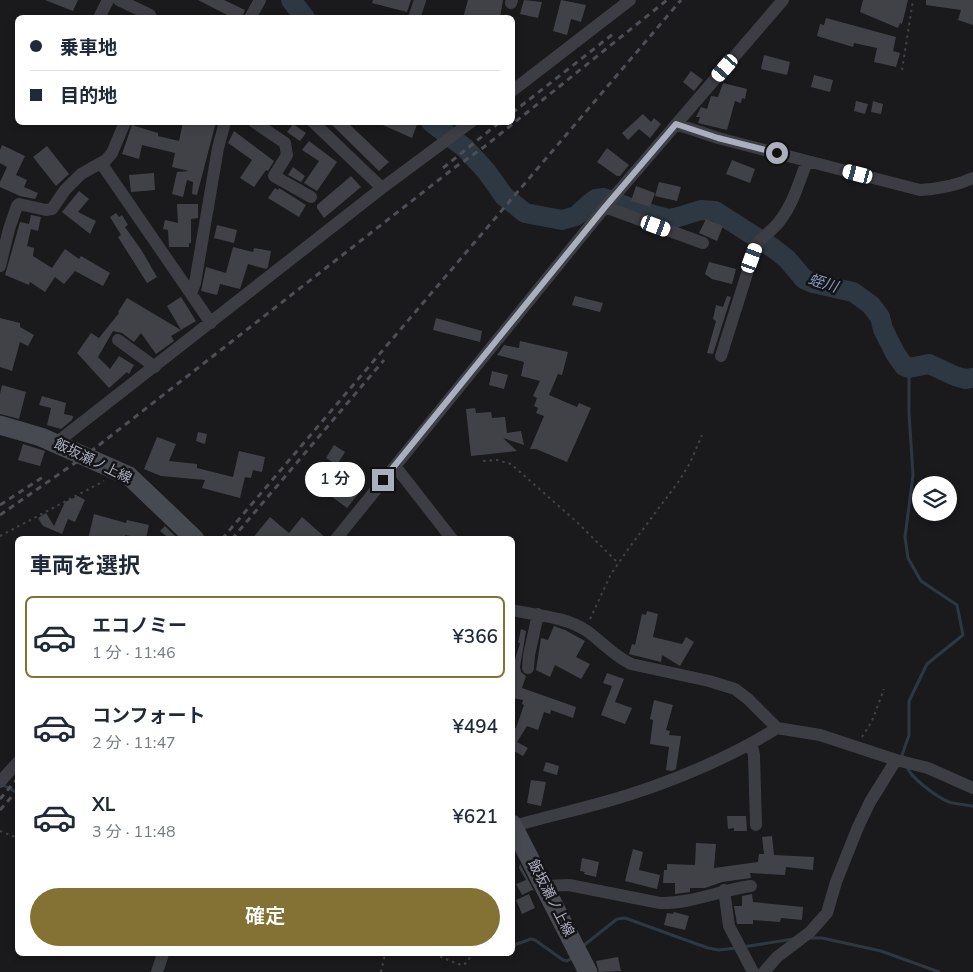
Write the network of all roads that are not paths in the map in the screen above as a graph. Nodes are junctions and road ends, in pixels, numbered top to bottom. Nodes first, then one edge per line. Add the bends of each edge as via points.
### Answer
1 (108, 0) edge
2 (119, 0) edge
3 (420, 0) edge
4 (630, 0) edge
5 (783, 0) edge
6 (100, 15) edge
7 (150, 15) edge
8 (415, 15) edge
9 (515, 89) edge
10 (676, 124) junction
11 (124, 125) edge
12 (224, 125) edge
13 (258, 125) edge
14 (316, 125) edge
15 (468, 125) edge
16 (807, 161) junction
17 (101, 163) junction
18 (973, 178) edge
19 (382, 188) junction
20 (311, 197) dead end
21 (606, 205) junction
22 (703, 243) dead end
23 (0, 266) edge
24 (191, 294) junction
25 (211, 323) junction
26 (118, 340) dead end
27 (721, 356) dead end
28 (155, 367) junction
29 (0, 425) edge
30 (56, 443) junction
31 (395, 466) junction
32 (193, 536) edge
33 (338, 536) edge
34 (450, 536) edge
35 (515, 610) edge
36 (538, 614) junction
37 (528, 668) dead end
38 (777, 728) junction
39 (751, 743) junction
40 (903, 762) junction
41 (15, 765) edge
42 (0, 782) edge
43 (973, 788) edge
44 (515, 824) edge
45 (756, 825) dead end
46 (515, 829) edge
47 (545, 886) junction
48 (751, 886) dead end
49 (724, 890) junction
50 (162, 956) edge
51 (157, 972) edge
52 (588, 972) edge
53 (753, 972) edge
54 (764, 972) edge

1 - 6 street
2 - 7 street
3 - 8 street
4 - 9 street
5 - 10 street
10 - 16 street
10 - 21 street
11 - 17 street via 112,153
12 - 24 street
13 - 20 street via 285,143 287,155 274,176
14 - 19 street
15 - 19 street
16 - 18 street via 920,190 955,185
16 - 27 street via 792,203 760,240
17 - 23 street via 81,174 52,209 19,204
17 - 24 street
19 - 25 street
21 - 22 street
21 - 31 street
24 - 25 street
25 - 28 street
26 - 28 street
28 - 30 street
29 - 30 main road, 飯坂瀬ノ上線
30 - 32 main road, 飯坂瀬ノ上線 via 129,476
31 - 33 street
31 - 34 street
35 - 36 street
36 - 37 street
36 - 38 street via 586,631 631,664 736,689
38 - 39 street
38 - 40 street via 820,735
39 - 44 street via 683,775 629,795
39 - 45 street
40 - 43 street via 928,768
40 - 54 street via 870,802 836,882 827,913
41 - 42 street
46 - 47 main road, 飯坂瀬ノ上線
47 - 49 street via 569,884 671,904
47 - 52 main road, 飯坂瀬ノ上線
48 - 49 street
49 - 53 street via 728,926
50 - 51 street

